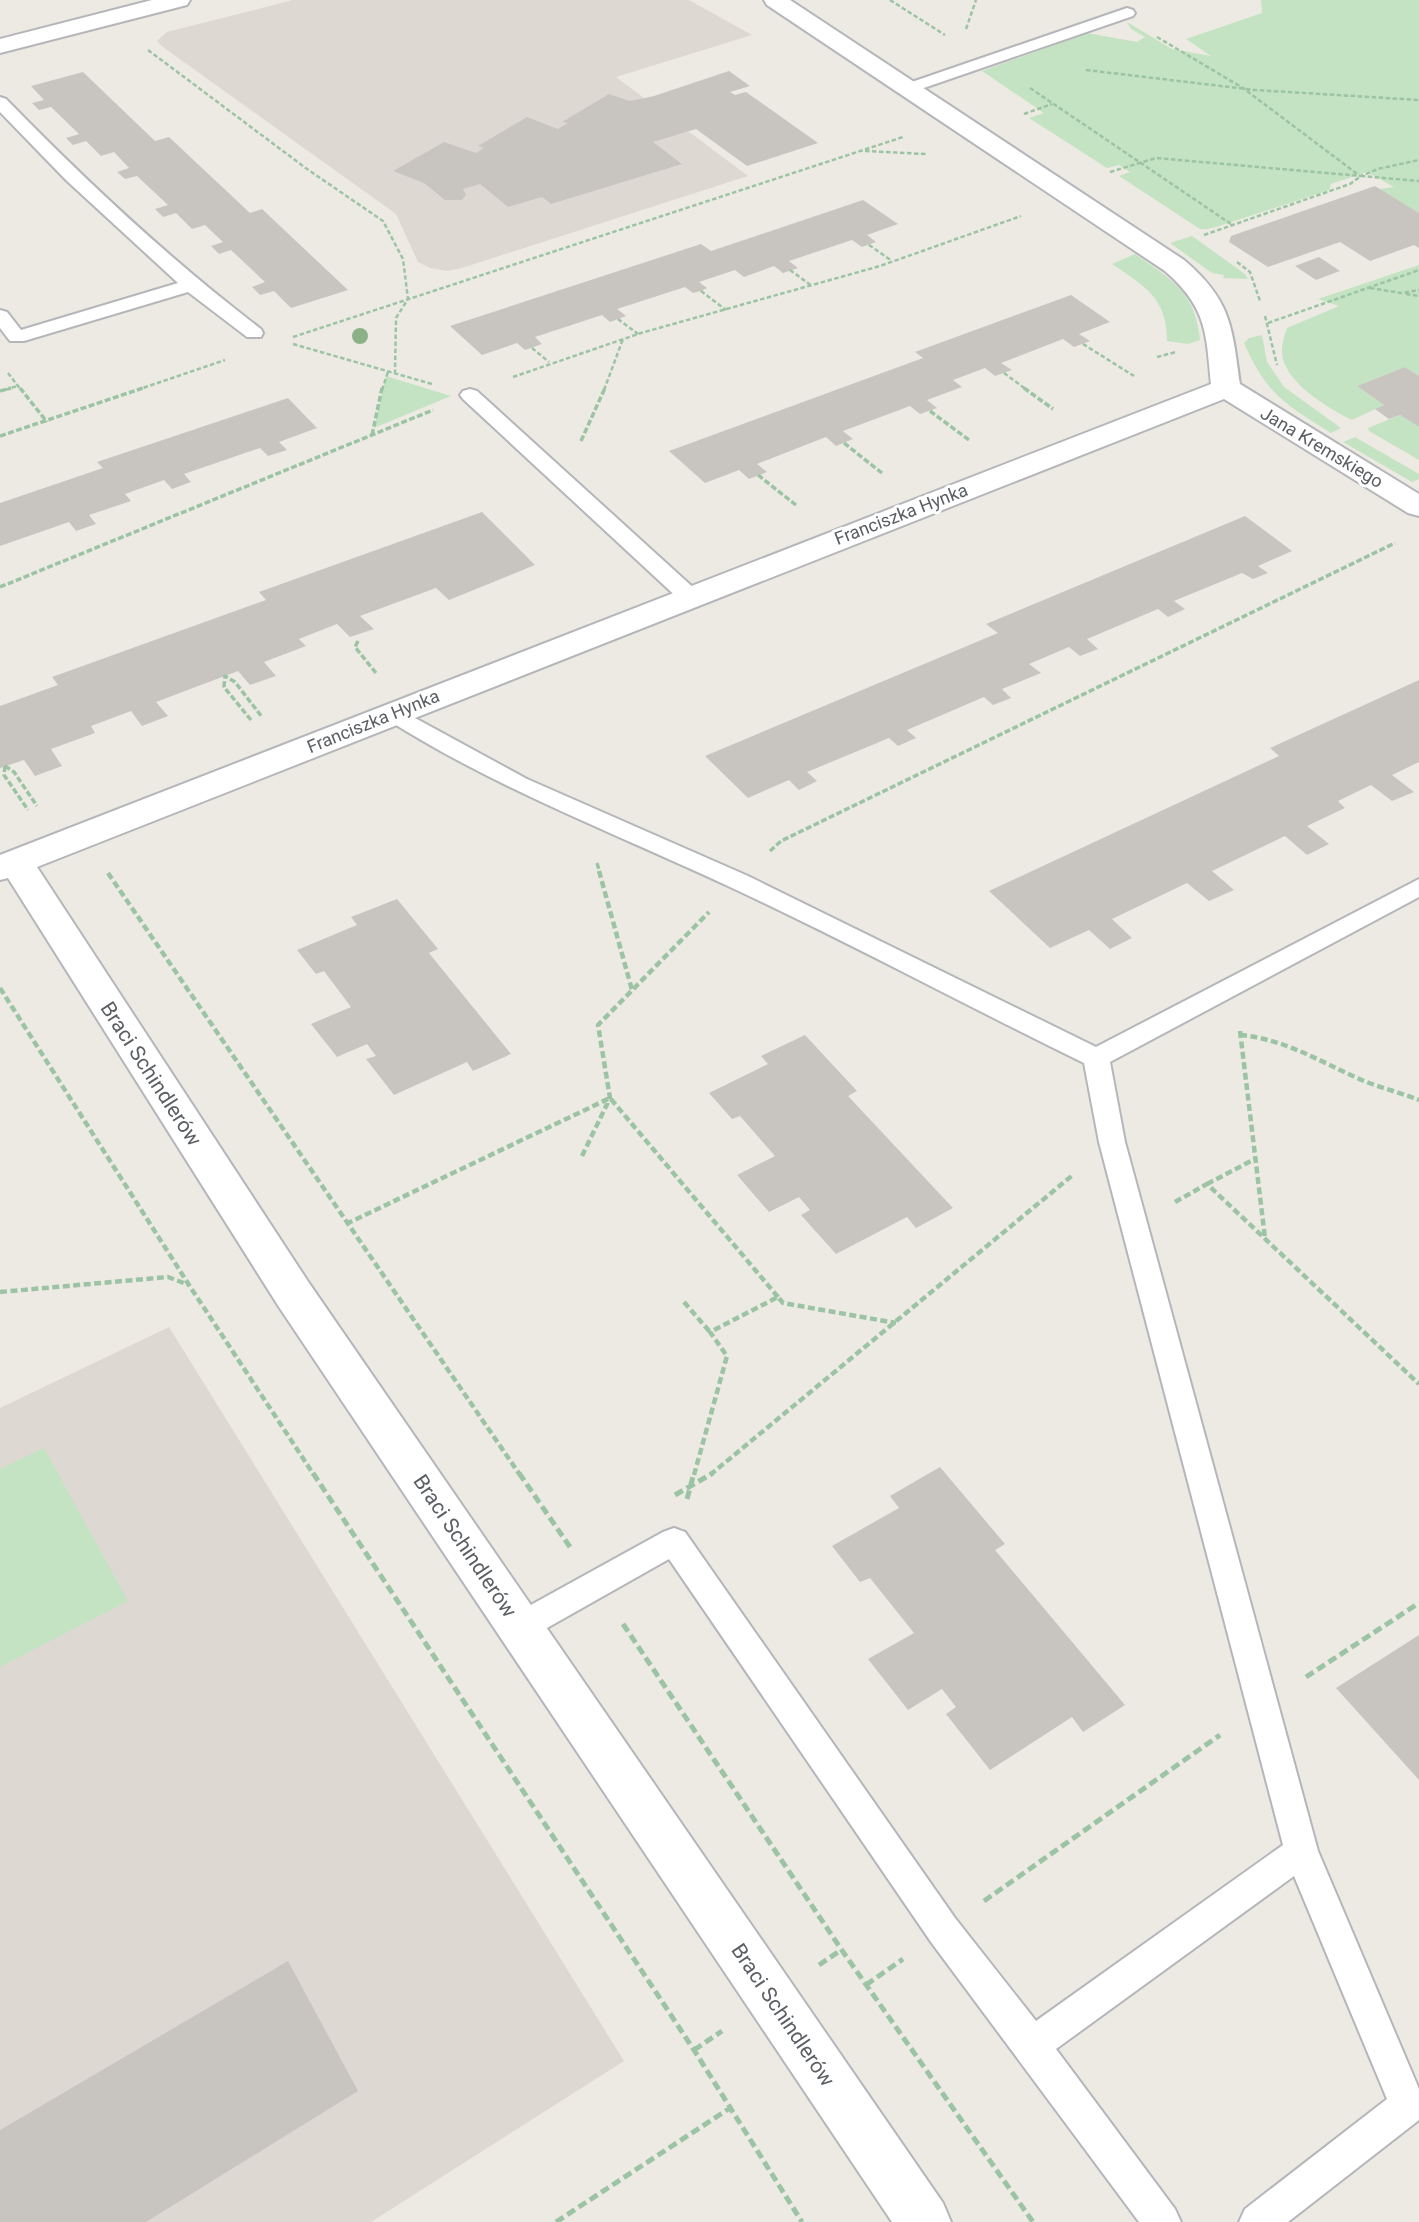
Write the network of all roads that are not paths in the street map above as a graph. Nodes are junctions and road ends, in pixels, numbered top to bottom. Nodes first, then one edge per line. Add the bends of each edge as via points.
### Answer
1 (179, 0) edge
2 (775, 0) edge
3 (1124, 14) road end
4 (0, 46) edge
5 (909, 88) junction
6 (0, 102) edge
7 (191, 285) junction
8 (0, 316) edge
9 (254, 333) dead end
10 (1226, 388) junction
11 (470, 395) road end
12 (1419, 506) edge
13 (689, 596) junction
14 (393, 713) junction
15 (8, 865) edge
16 (1419, 887) edge
17 (1096, 1058) junction
18 (520, 1627) junction
19 (1301, 1851) junction
20 (1032, 2045) junction
21 (1413, 2102) edge
22 (924, 2222) edge
23 (1162, 2222) edge
24 (1258, 2222) edge

1 - 4 street
2 - 5 street
3 - 5 lane
5 - 10 street via 1195,282 1217,316
6 - 7 lane via 72,176
7 - 8 lane via 17,337
7 - 9 lane
10 - 12 street, Jana Kremskiego
10 - 13 street, Franciszka Hynka
11 - 13 lane
13 - 14 street, Franciszka Hynka
14 - 15 street, Franciszka Hynka
14 - 17 lane via 443,746 739,882
15 - 18 street, Braci Schindlerów
16 - 17 lane
17 - 19 lane via 1112,1142
18 - 20 lane via 674,1541 943,1930
18 - 22 street, Braci Schindlerów
19 - 20 lane
19 - 21 lane
20 - 23 lane
21 - 24 lane

